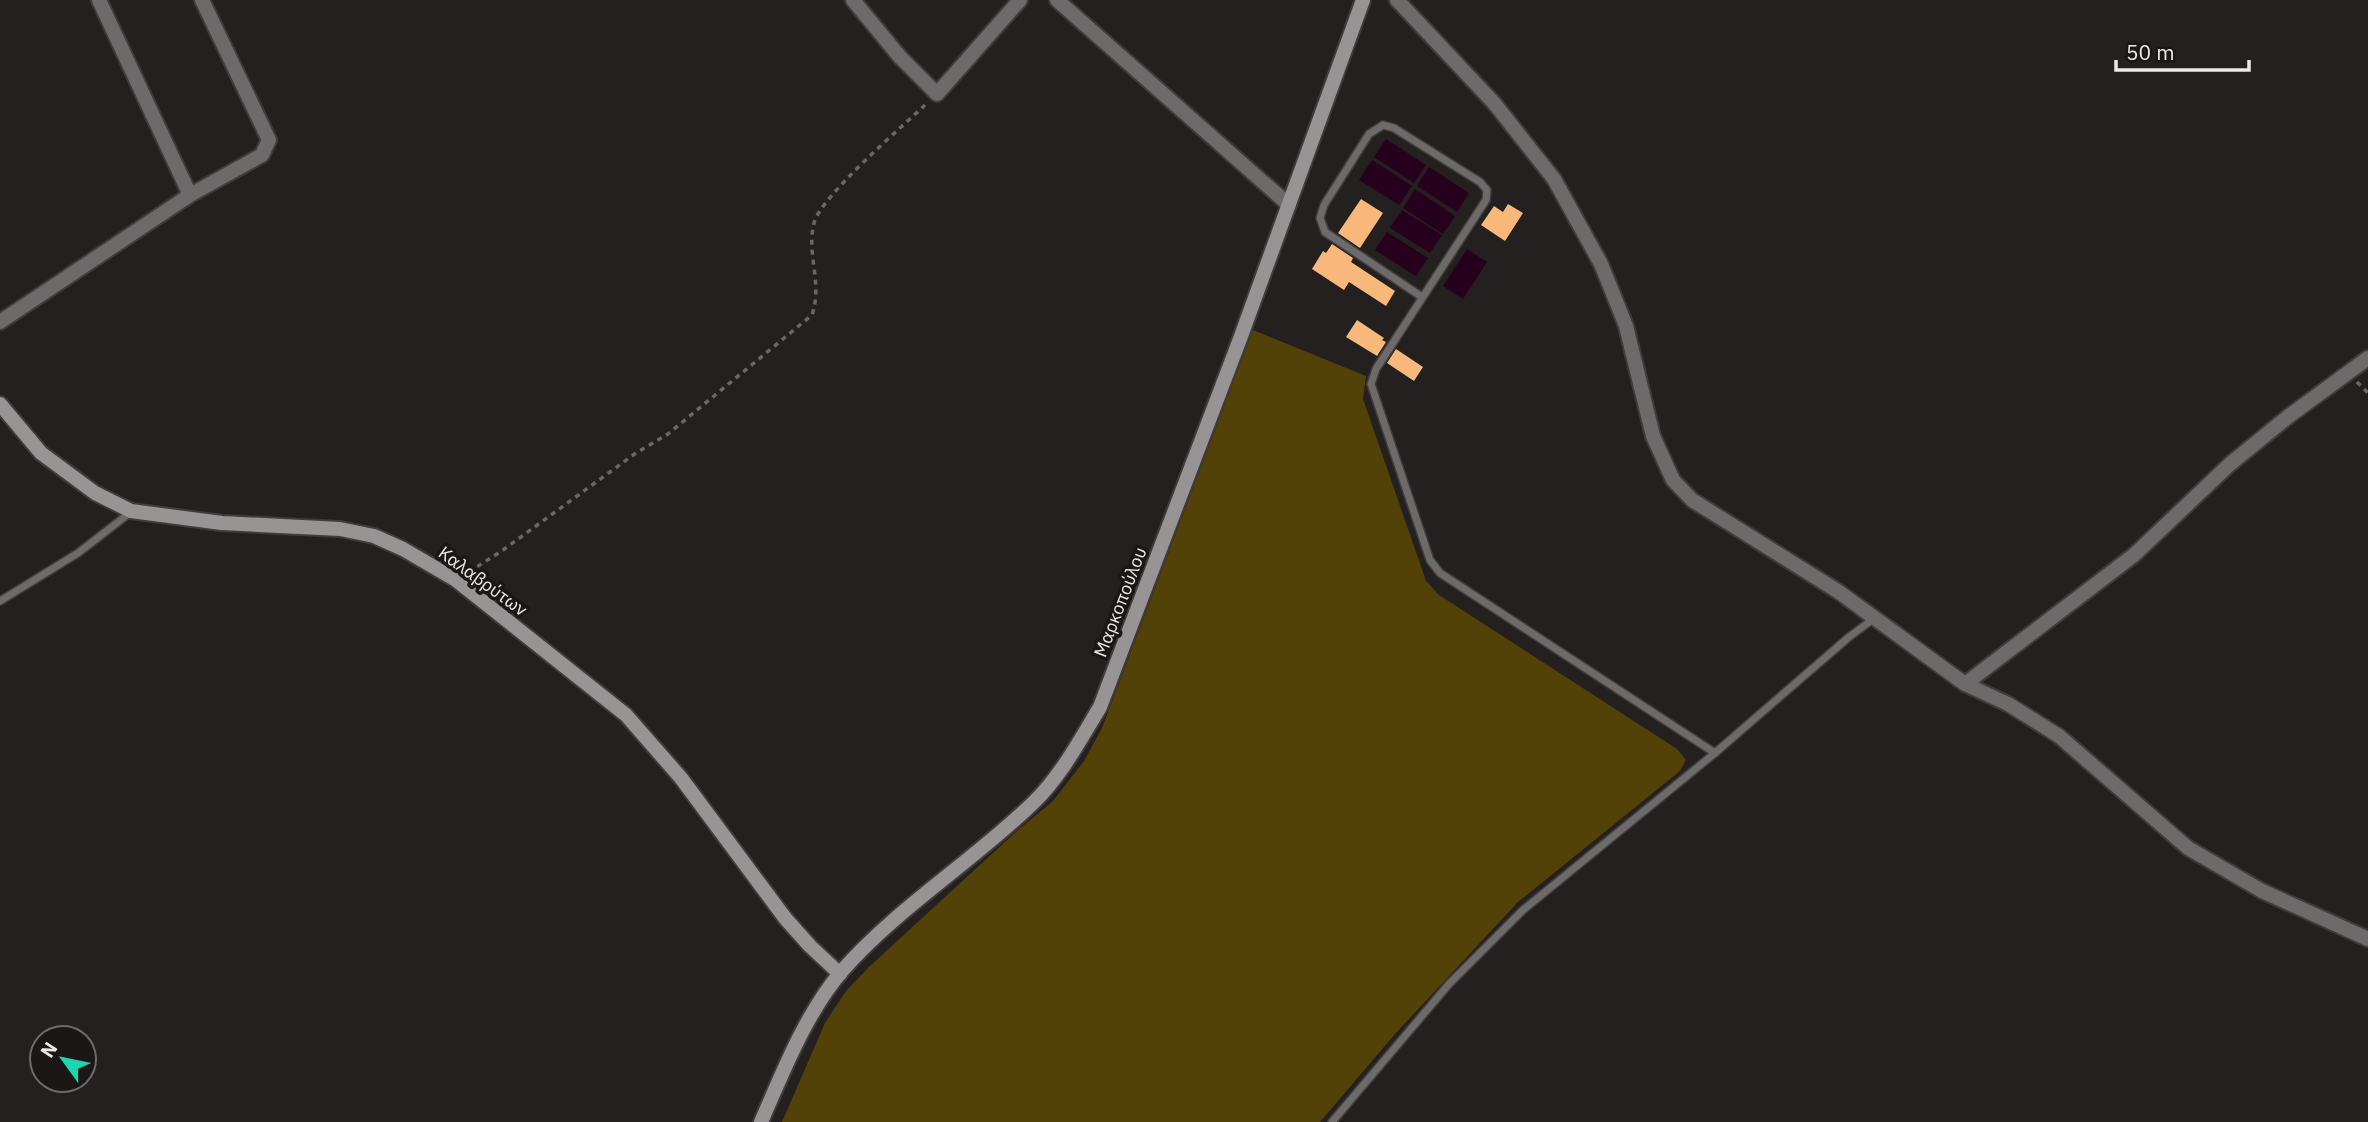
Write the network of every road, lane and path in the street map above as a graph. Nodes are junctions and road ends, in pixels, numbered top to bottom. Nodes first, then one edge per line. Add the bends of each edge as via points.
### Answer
1 (99, 0) edge
2 (202, 0) edge
3 (853, 0) edge
4 (1020, 0) edge
5 (1056, 0) edge
6 (1363, 0) edge
7 (1397, 0) edge
8 (937, 94) junction
9 (190, 195) junction
10 (1289, 205) junction
11 (1422, 297) junction
12 (0, 322) edge
13 (2368, 358) edge
14 (0, 404) edge
15 (131, 511) junction
16 (456, 580) junction
17 (0, 601) edge
18 (1876, 617) junction
19 (1965, 684) junction
20 (1715, 753) junction
21 (2368, 939) edge
22 (840, 974) junction
23 (761, 1122) edge
24 (1332, 1122) edge

1 - 9 street
2 - 9 street via 269,140 262,155
3 - 8 street
4 - 8 street
5 - 10 street
6 - 10 main road, Μαρκοπούλου
7 - 18 street via 1494,103 1554,179 1601,264 1626,326 1653,436 1673,480 1692,500
8 - 16 path via 833,194 814,222 817,300 812,315 668,434
9 - 12 street
10 - 22 main road, Μαρκοπούλου via 1100,707 1035,802 876,937
11 - 11 lane via 1486,200 1487,190 1394,128 1382,125 1369,134 1320,218 1325,232
11 - 20 lane via 1371,384 1430,560 1440,573
13 - 19 street via 2230,464 2134,555
14 - 15 main road, Καλαβρύτων via 41,453 94,493
15 - 16 main road, Καλαβρύτων via 374,536
15 - 17 lane via 78,552
16 - 22 main road, Καλαβρύτων via 626,716 681,778 785,918
18 - 19 street
18 - 20 lane
19 - 21 street via 2059,736 2188,848 2262,891
20 - 24 lane via 1522,910 1448,984
22 - 23 main road, Μαρκοπούλου via 811,1018

